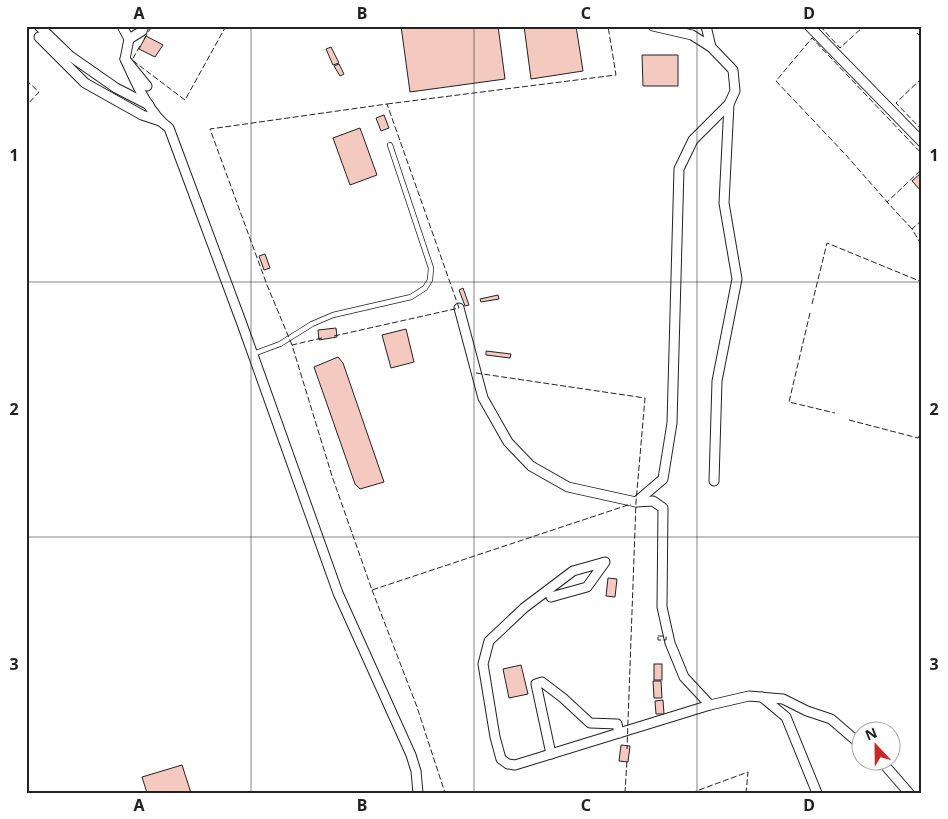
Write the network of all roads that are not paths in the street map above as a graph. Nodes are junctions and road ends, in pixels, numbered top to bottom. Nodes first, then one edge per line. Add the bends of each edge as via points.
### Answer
1 (39, 26) edge
2 (122, 26) edge
3 (144, 26) edge
4 (653, 26) edge
5 (706, 26) edge
6 (809, 26) edge
7 (39, 37) dead end
8 (129, 39) junction
9 (711, 47) junction
10 (125, 59) junction
11 (147, 86) dead end
12 (730, 104) junction
13 (150, 105) junction
14 (160, 121) junction
15 (922, 142) edge
16 (390, 145) dead end
17 (460, 308) dead end
18 (253, 354) junction
19 (714, 481) dead end
20 (636, 502) junction
21 (551, 597) dead end
22 (761, 697) junction
23 (710, 705) junction
24 (619, 733) junction
25 (850, 735) edge
26 (551, 754) junction
27 (891, 772) edge
28 (418, 793) edge
29 (817, 793) edge
30 (909, 793) edge

1 - 13 street via 70,56 116,88
2 - 8 street
3 - 8 street
4 - 9 street via 692,35
5 - 9 street
6 - 15 street
7 - 14 street via 85,83 142,115
8 - 10 street
9 - 12 street via 732,70 735,91
10 - 11 street
10 - 13 street
12 - 19 street via 724,203 737,279 717,381
12 - 20 street via 693,140 679,169 672,423 663,479
13 - 14 street
14 - 18 street via 169,128
16 - 18 lane via 431,268 425,288 411,297 326,318 280,344
17 - 20 street via 483,398 508,442 531,466 568,487
18 - 28 street via 338,593 411,755
20 - 23 street via 653,501 663,508 662,607 670,643 684,677
21 - 26 street via 586,587 605,562 573,570 524,608 489,641 483,664 501,759 516,765
22 - 23 street via 749,696
22 - 25 street via 783,699 831,719
22 - 29 street via 786,717
23 - 24 street
24 - 26 street
24 - 26 street via 617,724 590,723 542,682 536,684
27 - 30 street

